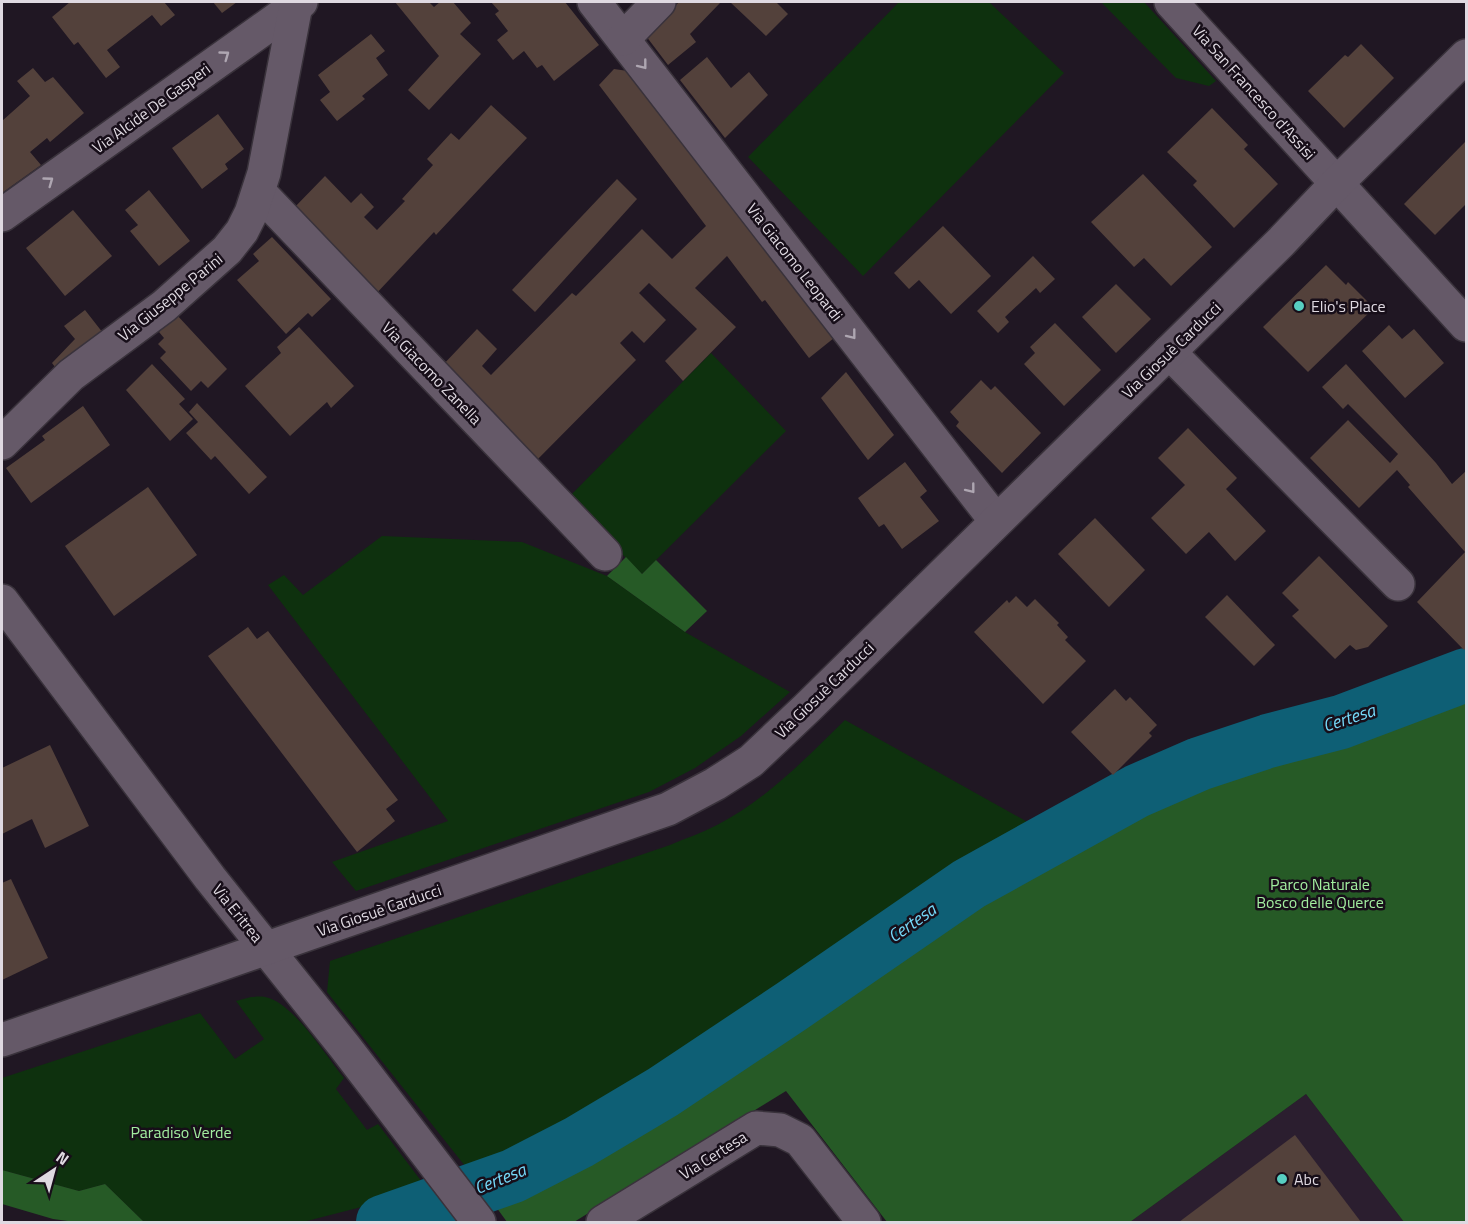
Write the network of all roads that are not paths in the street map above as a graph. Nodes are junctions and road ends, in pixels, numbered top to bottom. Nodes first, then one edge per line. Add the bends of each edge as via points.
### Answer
1 (594, 2) edge
2 (659, 2) edge
3 (1171, 2) edge
4 (298, 3) edge
5 (623, 39) junction
6 (1467, 56) edge
7 (1337, 183) junction
8 (259, 192) junction
9 (2, 215) edge
10 (1467, 325) edge
11 (1168, 352) junction
12 (2, 443) edge
13 (996, 521) junction
14 (605, 554) dead end
15 (1398, 584) dead end
16 (2, 601) edge
17 (267, 949) junction
18 (2, 1040) edge
19 (473, 1216) edge
20 (603, 1222) edge
21 (864, 1222) edge

1 - 5 street, Via Giacomo Leopardi
2 - 5 street
3 - 7 street, Via San Francesco d'Assisi
4 - 8 street, Via Giuseppe Parini
9 -> 4 street, Via Alcide De Gasperi
5 -> 13 street, Via Giacomo Leopardi
6 - 7 street, Via Giosuè Carducci
7 - 10 street, Via San Francesco d'Assisi
7 - 11 street, Via Giosuè Carducci
8 - 12 street, Via Giuseppe Parini via 242,231 227,249 164,306 70,375
8 - 14 street, Via Giacomo Zanella
11 - 13 street, Via Giosuè Carducci
11 - 15 street
13 - 17 street, Via Giosuè Carducci via 751,760 715,784 668,809
16 - 17 street, Via Eritrea
17 - 18 street, Via Giosuè Carducci
17 - 19 street, Via Eritrea
20 - 21 street, Via Certesa via 756,1128 780,1130 800,1140

